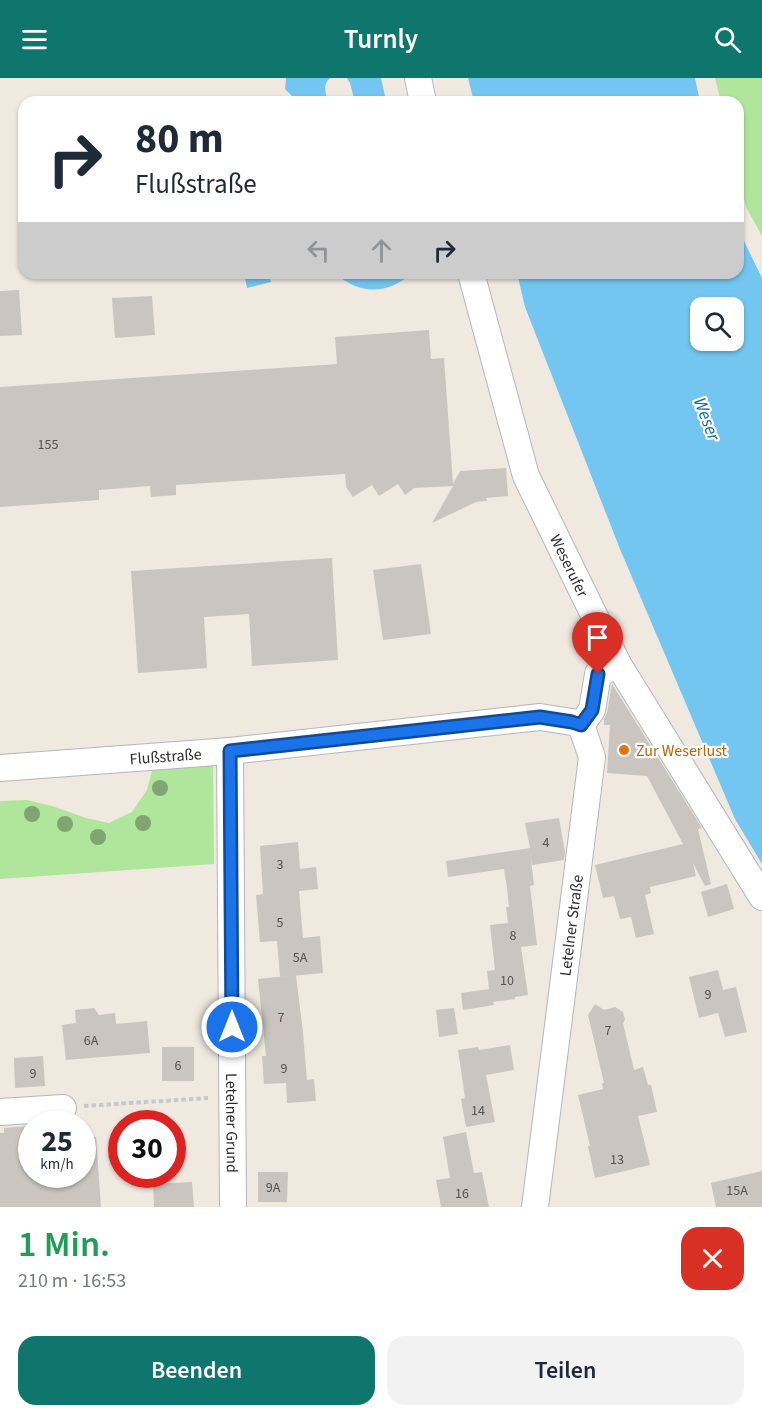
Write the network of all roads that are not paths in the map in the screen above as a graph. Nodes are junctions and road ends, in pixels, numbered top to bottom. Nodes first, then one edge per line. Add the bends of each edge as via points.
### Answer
1 (418, 78) edge
2 (422, 96) edge
3 (473, 279) edge
4 (618, 664) junction
5 (581, 725) junction
6 (230, 751) junction
7 (0, 768) edge
8 (762, 897) edge
9 (63, 1108) road end
10 (0, 1112) edge
11 (233, 1207) edge
12 (535, 1207) edge

1 - 2 street
3 - 4 street, Weserufer via 526,476
4 - 5 street via 598,674 592,710
4 - 8 street, Weserufer
5 - 6 street, Flußstraße via 540,717
5 - 12 street, Letelner Straße via 592,757
6 - 7 street, Flußstraße
6 - 11 street, Letelner Grund
9 - 10 street

